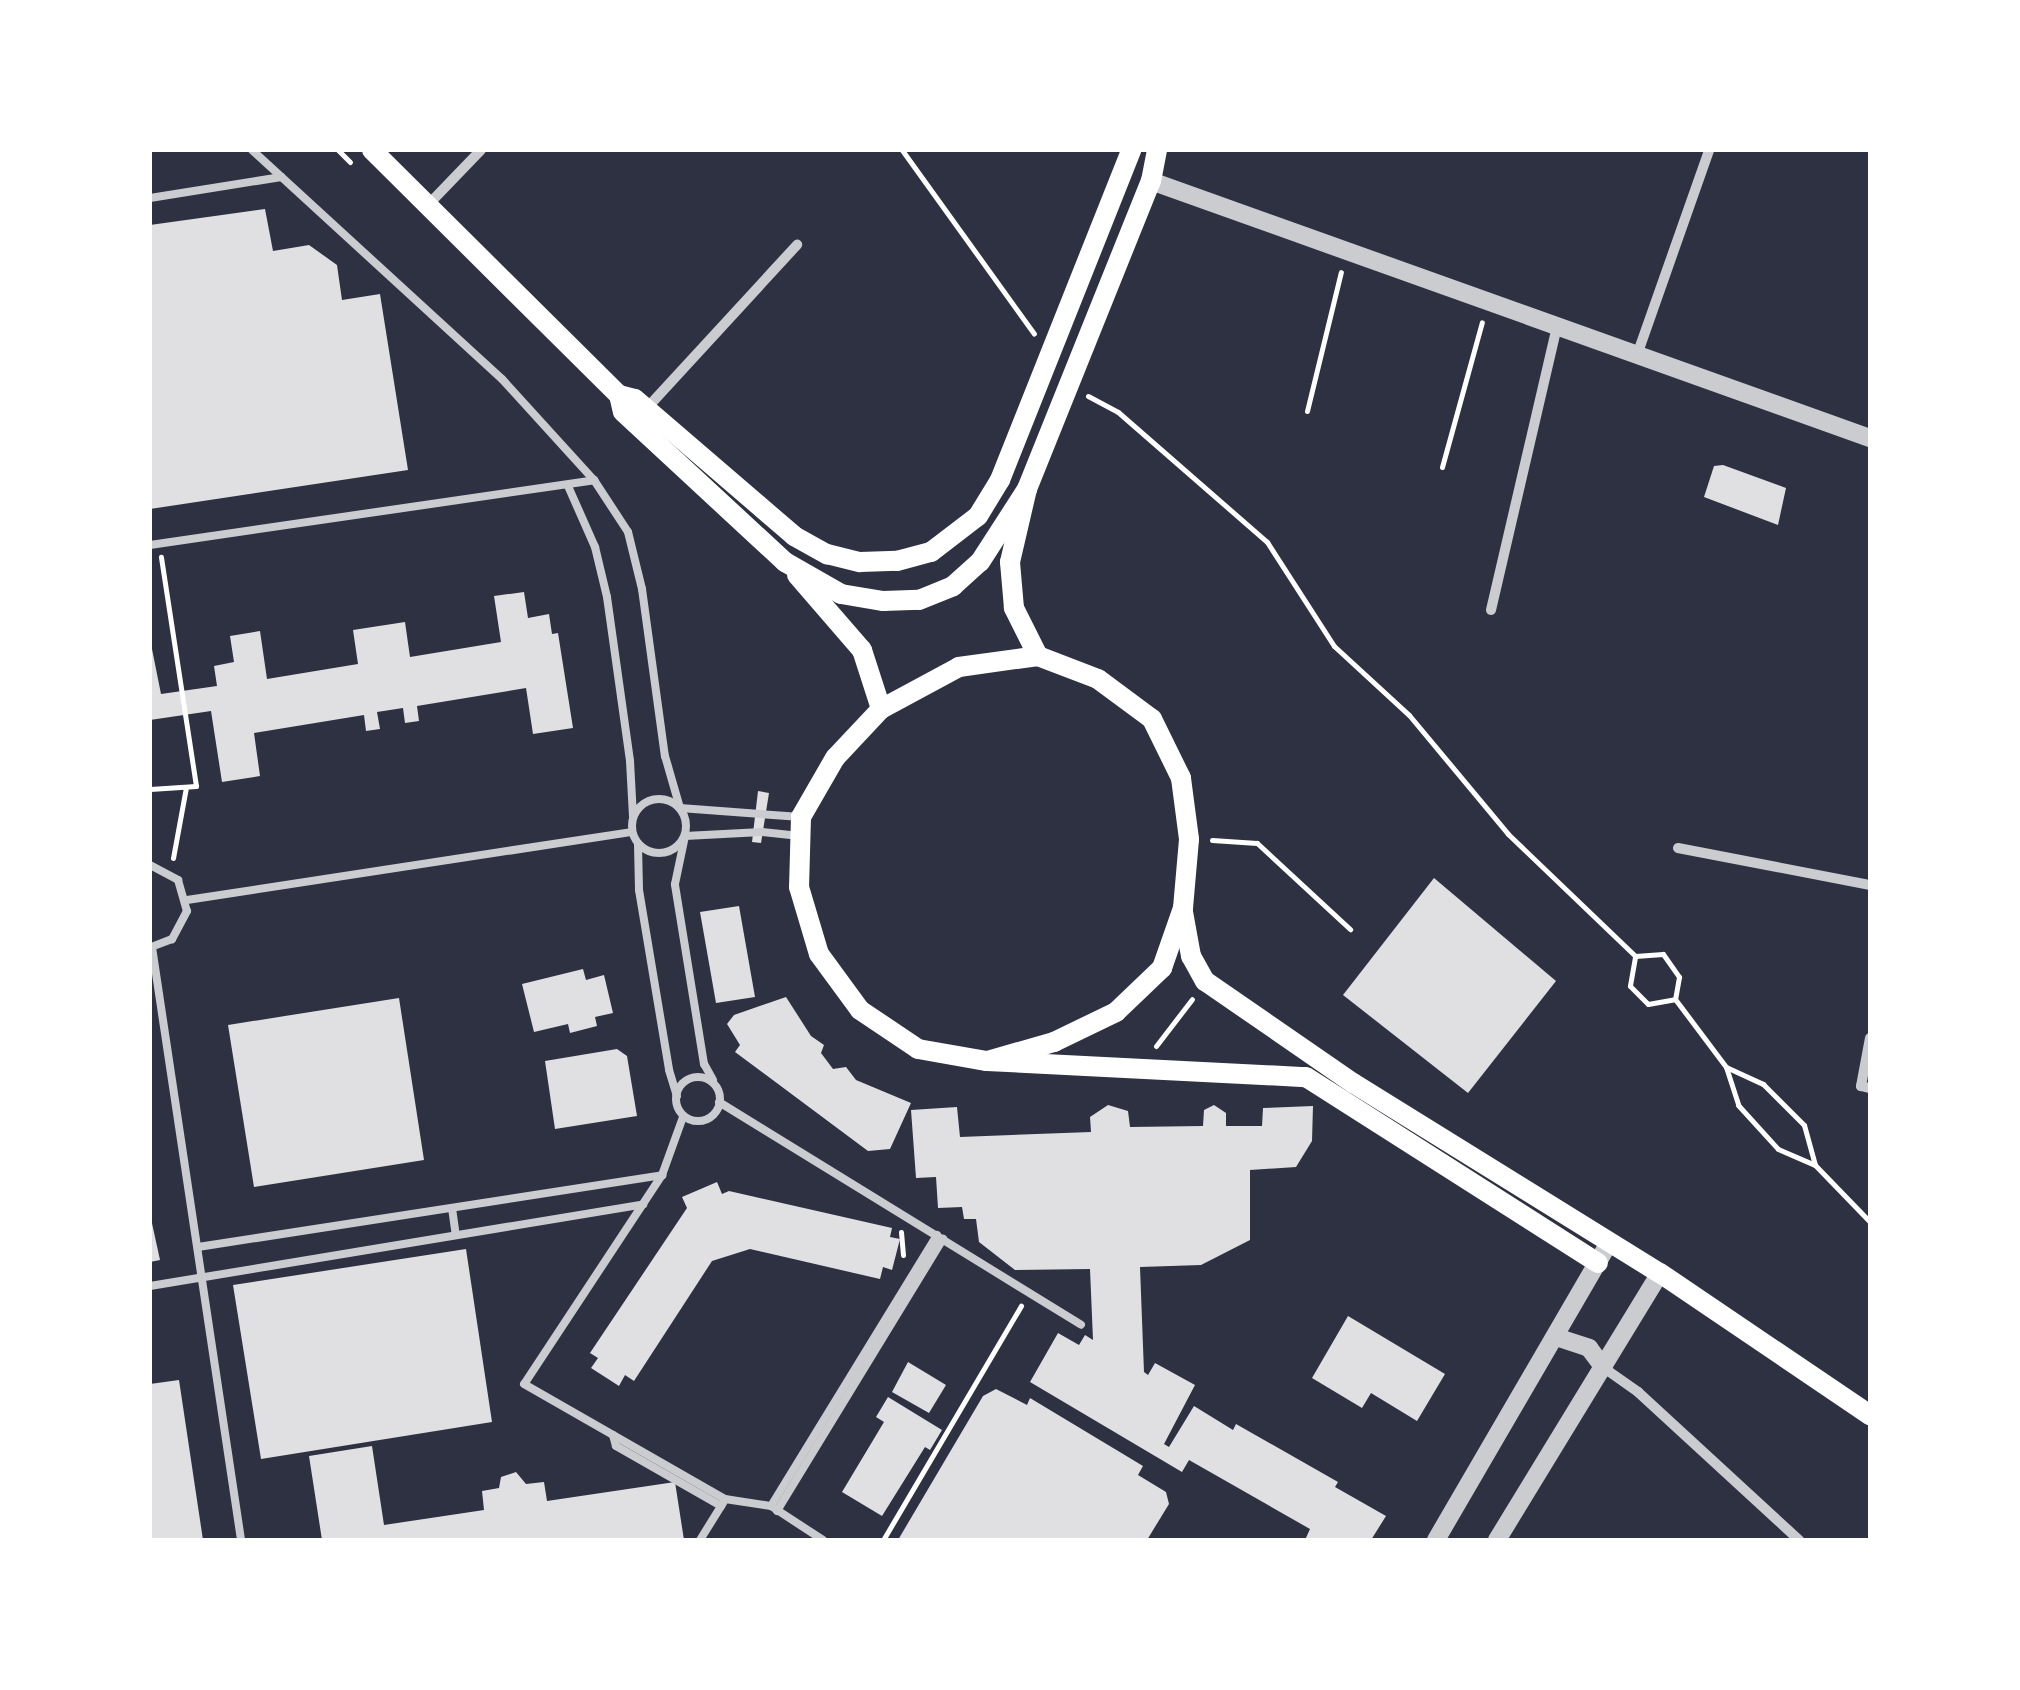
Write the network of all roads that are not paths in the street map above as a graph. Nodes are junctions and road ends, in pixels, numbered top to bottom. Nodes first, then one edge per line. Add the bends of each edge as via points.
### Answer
1 (252, 150) edge
2 (372, 150) edge
3 (481, 150) edge
4 (1157, 150) edge
5 (1709, 150) edge
6 (1125, 152) edge
7 (281, 177) junction
8 (1151, 181) junction
9 (150, 198) edge
10 (428, 204) junction
11 (797, 245) dead end
12 (1556, 326) junction
13 (1638, 355) junction
14 (619, 395) junction
15 (646, 409) junction
16 (1870, 438) edge
17 (594, 480) junction
18 (568, 486) junction
19 (1027, 490) junction
20 (155, 545) edge
21 (785, 562) junction
22 (1491, 610) dead end
23 (1038, 656) junction
24 (881, 709) junction
25 (680, 808) junction
26 (632, 817) junction
27 (800, 826) junction
28 (632, 832) junction
29 (686, 836) junction
30 (638, 844) junction
31 (1678, 848) dead end
32 (150, 865) edge
33 (1870, 885) edge
34 (187, 900) junction
35 (1182, 908) junction
36 (151, 947) edge
37 (1870, 1038) edge
38 (987, 1061) junction
39 (713, 1080) junction
40 (1865, 1087) edge
41 (678, 1096) junction
42 (719, 1102) junction
43 (683, 1117) junction
44 (662, 1175) junction
45 (643, 1204) junction
46 (452, 1208) junction
47 (456, 1235) junction
48 (940, 1237) junction
49 (1609, 1243) junction
50 (198, 1248) junction
51 (1598, 1262) junction
52 (1660, 1274) junction
53 (202, 1278) junction
54 (150, 1286) edge
55 (1082, 1325) dead end
56 (1556, 1337) junction
57 (1604, 1368) junction
58 (1870, 1415) edge
59 (723, 1502) junction
60 (774, 1508) junction
61 (241, 1540) edge
62 (700, 1540) edge
63 (823, 1540) edge
64 (1436, 1540) edge
65 (1498, 1540) edge
66 (1799, 1540) edge

1 - 7 lane
2 - 10 main road
3 - 10 street
4 - 8 main road
5 - 13 street
6 - 15 main road via 1000,480 978,516 931,552 860,562 827,554 794,536
7 - 9 lane
7 - 17 lane via 502,379
8 - 12 street
8 - 19 main road
10 - 14 main road
11 - 15 street
12 - 13 street
12 - 22 street
13 - 16 street
14 - 15 main road
14 - 21 main road via 624,412
17 - 18 lane
17 - 25 lane via 628,532 665,756
18 - 20 lane
18 - 26 lane via 606,597
19 - 21 main road via 980,562 953,586 918,600 841,594
19 - 23 main road via 1010,562 1014,608
21 - 24 main road via 862,650
23 - 24 main road via 959,667
23 - 35 main road via 1098,679 1152,719 1180,778 1190,839
24 - 27 main road via 835,758
25 - 26 lane via 654,799
25 - 27 lane
25 - 29 lane
26 - 28 lane
27 - 29 lane
27 - 38 main road via 798,887 819,954 860,1010 918,1049
28 - 30 lane
28 - 34 lane
29 - 30 lane via 664,854
29 - 39 lane via 675,884 704,1064
30 - 41 lane via 639,890
31 - 33 street
32 - 34 lane via 171,873
34 - 36 lane via 179,931
35 - 38 main road via 1162,968 1116,1012 1054,1042
35 - 49 main road via 1191,956 1206,981 1353,1083
36 - 50 lane
37 - 40 street
38 - 51 main road via 1306,1077
39 - 41 lane via 690,1077
39 - 42 lane
41 - 43 lane
42 - 43 lane via 707,1120
42 - 48 lane
43 - 44 lane
44 - 45 lane
44 - 46 lane
45 - 47 lane
45 - 59 lane via 524,1384
46 - 47 lane
46 - 50 lane
47 - 53 lane
48 - 55 lane
48 - 60 lane
49 - 51 street
49 - 52 main road
50 - 53 lane
51 - 56 street
52 - 57 street
52 - 58 main road
53 - 54 lane
53 - 61 lane
56 - 57 street via 1589,1348
56 - 64 street
57 - 65 street
57 - 66 street
59 - 60 lane
59 - 62 lane
60 - 63 lane

